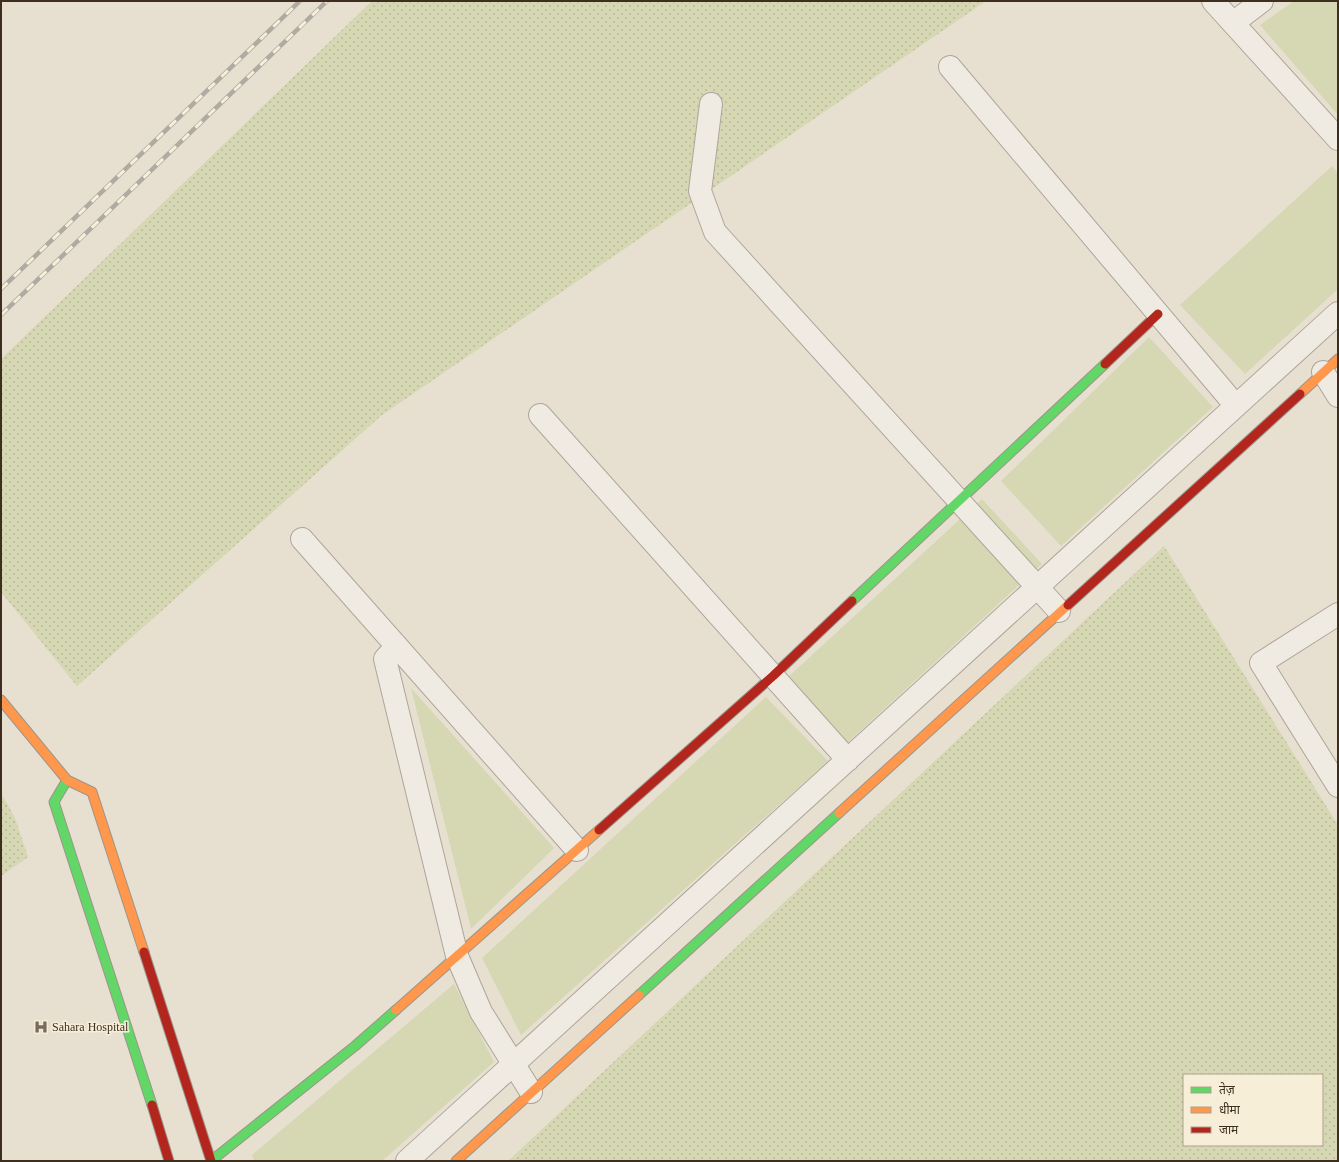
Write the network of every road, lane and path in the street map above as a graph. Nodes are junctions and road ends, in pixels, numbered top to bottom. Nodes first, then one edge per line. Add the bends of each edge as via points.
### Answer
1 (1213, 1) edge
2 (1262, 1) edge
3 (1233, 22) junction
4 (950, 67) dead end
5 (711, 104) dead end
6 (1338, 139) edge
7 (1338, 313) edge
8 (1158, 314) junction
9 (1331, 365) edge
10 (1338, 396) edge
11 (1236, 406) junction
12 (540, 415) dead end
13 (959, 501) junction
14 (302, 539) dead end
15 (1037, 588) junction
16 (1059, 611) junction
17 (1338, 614) edge
18 (397, 646) junction
19 (773, 676) junction
20 (1, 700) edge
21 (848, 760) junction
22 (67, 780) junction
23 (1338, 786) edge
24 (577, 850) junction
25 (457, 956) junction
26 (513, 1064) junction
27 (531, 1092) junction
28 (169, 1161) edge
29 (211, 1161) edge
30 (407, 1161) edge
31 (456, 1161) edge

1 - 3 street
2 - 3 street
3 - 6 street
4 - 8 street
5 - 13 street via 700,191 715,232
7 - 11 street
8 - 11 street
8 - 13 street
9 - 10 street
9 - 16 street
11 - 15 street
12 - 19 street
13 - 15 street
13 - 19 street
14 - 18 street
15 - 16 street
15 - 21 street
16 - 27 street
17 - 23 street via 1261,663
18 - 24 street
18 - 25 street via 385,659
19 - 21 street
19 - 24 street
20 - 22 street
21 - 26 street
22 - 28 street via 54,802
22 - 29 street via 92,792
24 - 25 street
25 - 26 street via 481,1012
25 - 29 street via 355,1046
26 - 27 street
26 - 30 street
27 - 31 street

